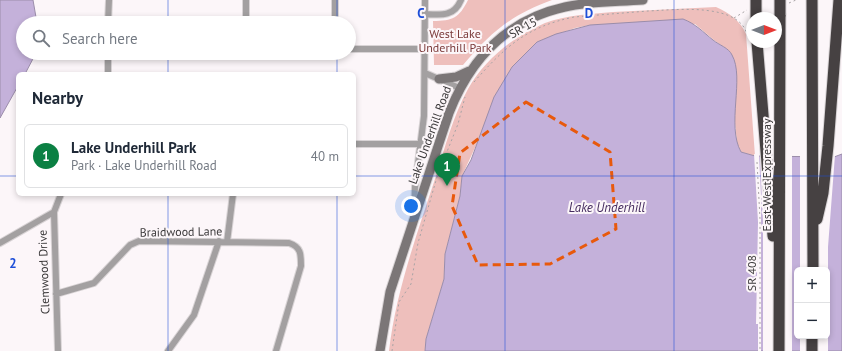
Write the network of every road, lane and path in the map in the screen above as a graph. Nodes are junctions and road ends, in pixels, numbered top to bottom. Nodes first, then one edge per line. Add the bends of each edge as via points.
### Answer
1 (109, 0) edge
2 (246, 0) edge
3 (335, 0) edge
4 (425, 0) edge
5 (461, 0) edge
6 (643, 0) edge
7 (756, 0) edge
8 (780, 0) edge
9 (838, 0) edge
10 (812, 2) edge
11 (747, 10) dead end
12 (756, 12) edge
13 (425, 14) junction
14 (108, 16) edge
15 (246, 16) edge
16 (336, 16) edge
17 (757, 48) edge
18 (356, 49) edge
19 (425, 49) junction
20 (108, 60) edge
21 (469, 71) junction
22 (108, 72) edge
23 (425, 73) junction
24 (439, 79) junction
25 (473, 83) dead end
26 (459, 88) junction
27 (466, 97) dead end
28 (356, 144) edge
29 (421, 144) junction
30 (757, 161) dead end
31 (60, 196) edge
32 (233, 196) edge
33 (54, 212) junction
34 (414, 218) junction
35 (813, 235) junction
36 (218, 242) junction
37 (227, 242) junction
38 (0, 244) edge
39 (813, 267) edge
40 (56, 294) junction
41 (780, 300) junction
42 (812, 339) edge
43 (58, 351) edge
44 (168, 351) edge
45 (276, 351) edge
46 (380, 351) edge
47 (392, 351) edge
48 (760, 351) edge
49 (779, 351) edge
50 (812, 351) edge

1 - 14 street
2 - 15 street
3 - 16 street
4 - 13 street
5 - 13 street via 452,12 445,15
6 - 21 main road, Lake Underhill Road / SR 15 via 565,7 544,14 504,35
7 - 12 highway
8 - 41 highway, East-West Expressway, bridge
9 - 35 highway via 828,146 823,193
10 - 35 highway
11 - 25 path, SR 15 via 733,18 694,9 603,14 558,20 532,31 510,45
13 - 19 street
17 - 41 highway
18 - 19 street
19 - 23 street
20 - 22 street
21 - 24 main road via 456,77
21 - 26 main road, Lake Underhill Road / SR 15
23 - 24 street
23 - 29 street
24 - 26 street
26 - 34 main road, Lake Underhill Road / SR 15
27 - 47 path via 437,177 418,244 411,284 399,302
28 - 29 street
29 - 34 street
30 - 48 path, SR 408 via 760,219
31 - 33 street, Clemwood Drive
32 - 37 street
33 - 38 street
33 - 40 street, Clemwood Drive
34 - 46 main road, Lake Underhill Road / SR 15 via 390,292
35 - 39 highway
36 - 37 street, Braidwood Lane
36 - 40 street, Braidwood Lane via 139,242 130,245 94,283
36 - 44 street via 194,315
37 - 45 street, Braidwood Lane via 289,243 299,248 302,254 302,266
40 - 43 street, Clemwood Drive
41 - 49 highway, East-West Expressway
42 - 50 highway

